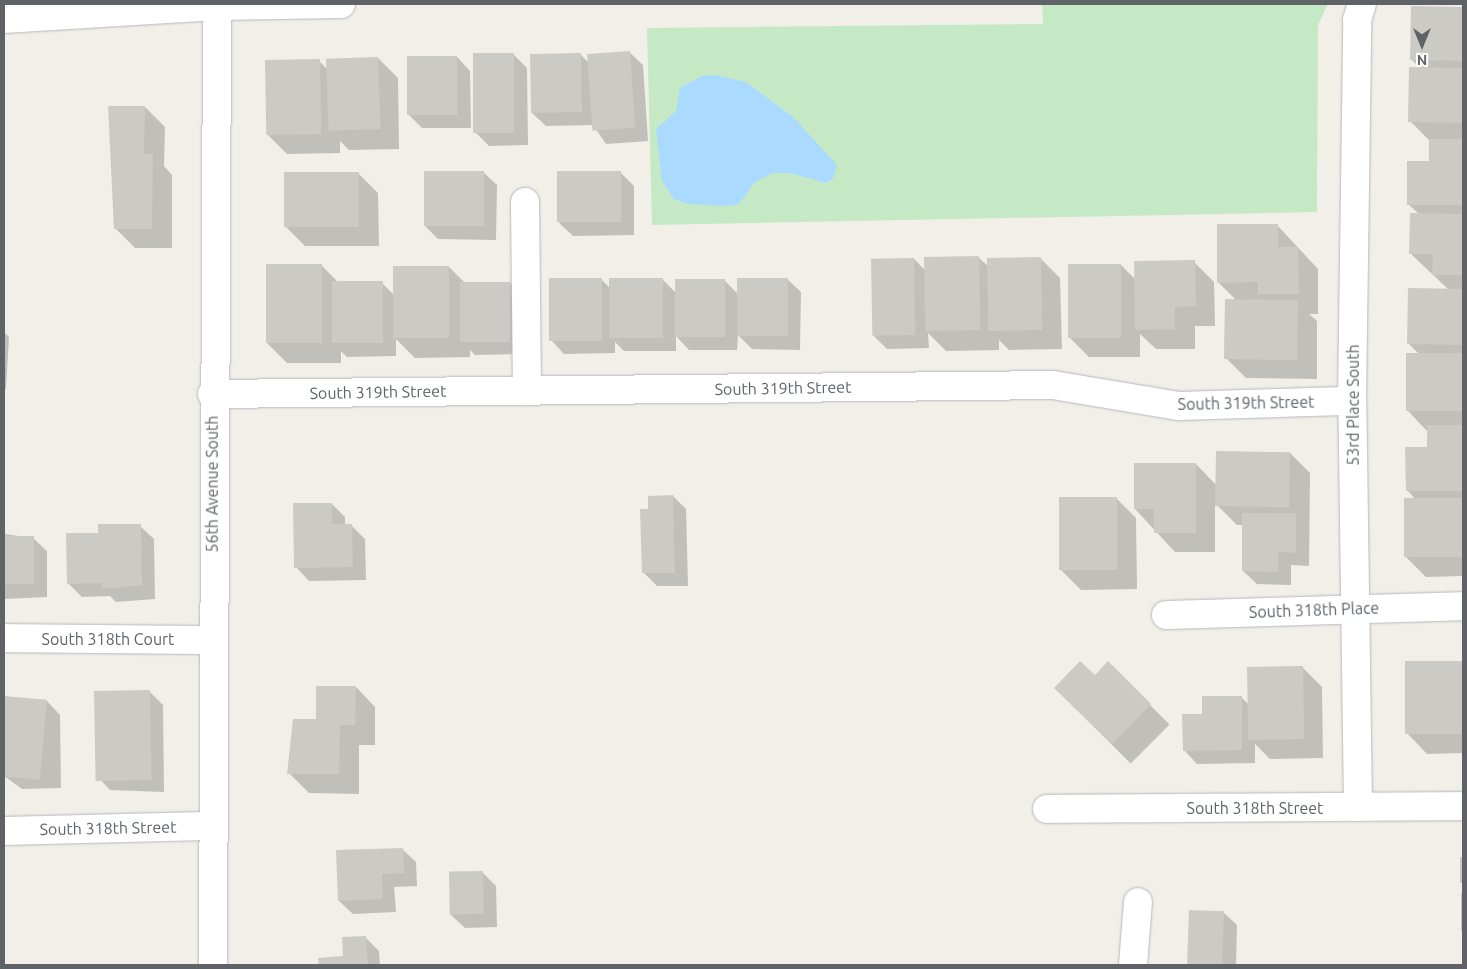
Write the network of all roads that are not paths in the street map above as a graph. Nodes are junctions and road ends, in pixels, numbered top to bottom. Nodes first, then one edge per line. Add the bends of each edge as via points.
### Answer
1 (341, 4) edge
2 (1362, 4) edge
3 (217, 5) edge
4 (4, 19) edge
5 (526, 202) dead end
6 (527, 390) junction
7 (212, 394) junction
8 (1352, 401) junction
9 (1463, 606) edge
10 (1355, 609) junction
11 (1166, 615) dead end
12 (4, 638) edge
13 (212, 640) junction
14 (1463, 806) edge
15 (1358, 807) junction
16 (1047, 809) dead end
17 (212, 826) junction
18 (4, 831) edge
19 (1138, 902) dead end
20 (213, 965) edge
21 (1134, 965) edge

1 - 3 street
2 - 8 street, 53rd Place South via 1356,20
3 - 4 street
3 - 7 street, 56th Avenue South
5 - 6 street
6 - 7 street, South 319th Street
6 - 8 street, South 319th Street via 1053,385 1179,406
7 - 13 street, 56th Avenue South
8 - 10 street, 53rd Place South
9 - 10 street, South 318th Place
10 - 11 street, South 318th Place
10 - 15 street, 53rd Place South
12 - 13 street, South 318th Court
13 - 17 street, 56th Avenue South
14 - 15 street, South 318th Street
15 - 16 street, South 318th Street
17 - 18 street, South 318th Street
17 - 20 street, 56th Avenue South
19 - 21 street

